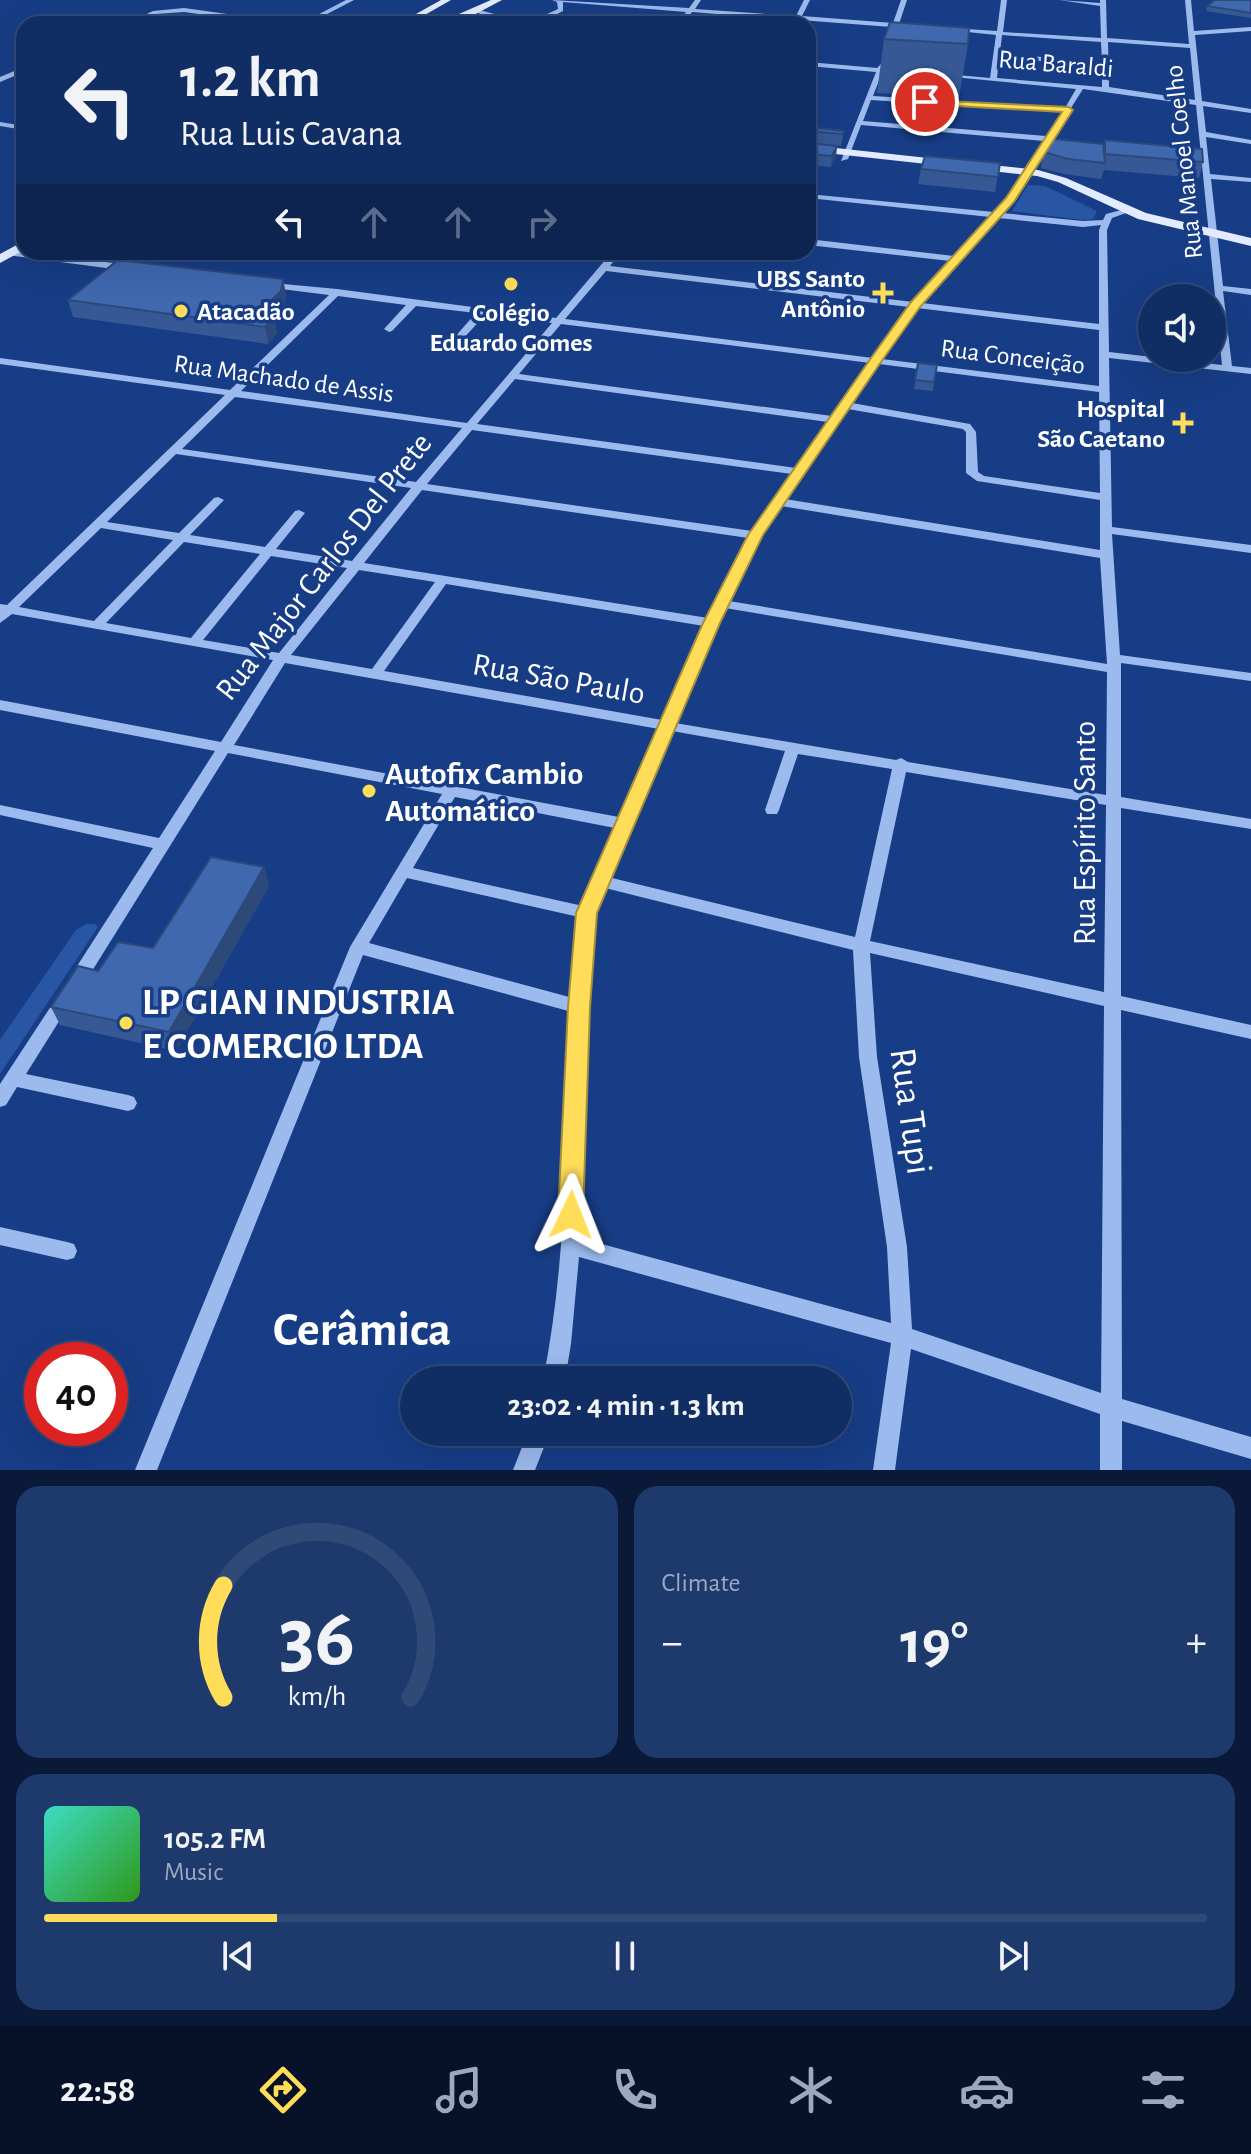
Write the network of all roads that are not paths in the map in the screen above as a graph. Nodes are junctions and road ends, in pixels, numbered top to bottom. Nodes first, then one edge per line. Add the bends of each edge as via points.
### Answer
1 (351, 0) edge
2 (422, 0) edge
3 (431, 0) edge
4 (558, 0) edge
5 (698, 0) edge
6 (904, 0) edge
7 (1004, 0) edge
8 (1062, 0) edge
9 (1189, 0) edge
10 (444, 1) edge
11 (495, 1) edge
12 (1103, 2) edge
13 (691, 10) junction
14 (476, 11) junction
15 (421, 13) junction
16 (148, 16) edge
17 (206, 16) edge
18 (317, 16) edge
19 (416, 16) edge
20 (463, 16) edge
21 (493, 16) edge
22 (549, 16) edge
23 (686, 16) edge
24 (748, 16) edge
25 (816, 22) edge
26 (895, 26) junction
27 (920, 27) edge
28 (935, 29) edge
29 (1251, 29) edge
30 (997, 33) junction
31 (1193, 33) junction
32 (1102, 40) junction
33 (890, 41) edge
34 (1194, 46) junction
35 (885, 55) edge
36 (995, 55) junction
37 (816, 65) edge
38 (1105, 65) junction
39 (880, 70) junction
40 (908, 73) edge
41 (937, 75) edge
42 (997, 80) junction
43 (1081, 87) junction
44 (1106, 89) junction
45 (1023, 95) junction
46 (868, 98) junction
47 (1201, 103) junction
48 (997, 107) junction
49 (1069, 110) junction
50 (1251, 111) edge
51 (858, 123) junction
52 (1204, 134) junction
53 (1050, 139) junction
54 (1251, 142) edge
55 (816, 150) edge
56 (816, 155) edge
57 (845, 155) junction
58 (1028, 174) junction
59 (1208, 176) junction
60 (1251, 180) edge
61 (816, 197) edge
62 (998, 215) junction
63 (1112, 219) junction
64 (1214, 238) junction
65 (1251, 242) edge
66 (816, 243) edge
67 (1251, 249) edge
68 (957, 259) junction
69 (63, 260) edge
70 (610, 260) edge
71 (604, 268) junction
72 (140, 269) edge
73 (246, 282) edge
74 (1217, 284) edge
75 (1226, 289) edge
76 (337, 292) junction
77 (1251, 292) edge
78 (414, 302) junction
79 (915, 305) junction
80 (483, 311) junction
81 (559, 319) junction
82 (1105, 328) junction
83 (389, 329) dead end
84 (458, 339) dead end
85 (1105, 355) junction
86 (875, 360) junction
87 (1226, 360) edge
88 (0, 361) edge
89 (1227, 368) junction
90 (1251, 371) edge
91 (512, 376) junction
92 (1106, 390) junction
93 (234, 394) junction
94 (845, 405) junction
95 (835, 420) junction
96 (471, 426) junction
97 (176, 451) junction
98 (800, 472) junction
99 (418, 487) junction
100 (1106, 497) junction
101 (218, 500) dead end
102 (780, 502) junction
103 (299, 513) dead end
104 (98, 524) junction
105 (1107, 530) junction
106 (755, 535) junction
107 (181, 538) junction
108 (1251, 549) edge
109 (267, 551) junction
110 (1106, 555) junction
111 (356, 565) junction
112 (443, 579) junction
113 (722, 604) junction
114 (3, 612) edge
115 (712, 623) junction
116 (97, 625) junction
117 (194, 643) junction
118 (281, 659) junction
119 (1114, 664) junction
120 (375, 675) junction
121 (1251, 677) edge
122 (0, 705) edge
123 (668, 725) junction
124 (223, 748) junction
125 (793, 748) junction
126 (901, 763) junction
127 (451, 791) junction
128 (1113, 800) junction
129 (0, 810) edge
130 (772, 810) dead end
131 (625, 824) junction
132 (1251, 824) edge
133 (164, 845) junction
134 (404, 872) junction
135 (599, 881) junction
136 (587, 913) junction
137 (861, 945) junction
138 (358, 947) junction
139 (1114, 1003) junction
140 (579, 1007) junction
141 (1251, 1032) edge
142 (14, 1079) junction
143 (0, 1099) edge
144 (128, 1103) dead end
145 (0, 1236) edge
146 (570, 1245) junction
147 (67, 1251) dead end
148 (902, 1336) junction
149 (557, 1366) edge
150 (1112, 1407) junction
151 (533, 1446) edge
152 (1251, 1448) edge
153 (146, 1470) edge
154 (524, 1470) edge
155 (884, 1470) edge
156 (1111, 1470) edge

1 - 18 street
2 - 15 main road via 426,6
3 - 10 main road
4 - 13 street
4 - 22 street via 561,10
5 - 13 street
6 - 26 street
7 - 30 street
8 - 12 street
9 - 31 street, Rua Manoel Coelho
10 - 14 main road
10 - 15 main road
11 - 14 main road
12 - 32 street
13 - 23 street
13 - 24 street
14 - 20 main road
14 - 21 street
15 - 19 main road
16 - 17 street via 197,11
25 - 26 street
26 - 27 street
26 - 33 street
28 - 30 street
29 - 31 street
30 - 32 street
30 - 36 street
31 - 34 street, Rua Manoel Coelho
32 - 34 street
32 - 38 street
34 - 47 street, Rua Manoel Coelho
35 - 39 street
36 - 38 street
36 - 42 street
37 - 39 street
38 - 44 street
39 - 40 street
39 - 46 street
41 - 42 street, Rua Baraldi
42 - 45 street, Rua Baraldi
42 - 48 street
43 - 44 street, Rua Baraldi
43 - 45 street, Rua Baraldi
43 - 49 street
44 - 47 street, Rua Baraldi
45 - 48 street
45 - 49 street
46 - 48 street
46 - 51 street
47 - 50 street, Rua Baraldi
47 - 52 street, Rua Manoel Coelho
49 - 53 street
51 - 53 street via 977,137
51 - 57 street
52 - 54 street
52 - 59 street, Rua Manoel Coelho
53 - 58 street
55 - 57 main road
56 - 57 main road
57 - 58 main road
58 - 62 street
58 - 63 main road
59 - 60 street
59 - 64 street, Rua Manoel Coelho
61 - 62 street
62 - 63 street via 1092,224
62 - 68 street
63 - 64 main road
63 - 82 street, Rua Espírito Santo
64 - 65 main road
64 - 67 main road
64 - 74 street, Rua Manoel Coelho
66 - 68 street
68 - 79 street
69 - 72 street
70 - 71 street, Rua Major Carlos Del Prete
71 - 79 street
71 - 81 street, Rua Major Carlos Del Prete
73 - 76 street, Rua Conceição
75 - 77 street
76 - 78 street, Rua Conceição
76 - 93 street
78 - 80 street, Rua Conceição
78 - 83 street
79 - 82 street
79 - 86 street
80 - 81 street, Rua Conceição
80 - 84 street
81 - 86 street, Rua Conceição
81 - 91 street, Rua Major Carlos Del Prete
82 - 85 street, Rua Espírito Santo
85 - 89 street
85 - 92 street, Rua Espírito Santo
86 - 92 street, Rua Conceição
86 - 94 street
87 - 89 street, Rua Manoel Coelho
88 - 93 street, Rua Machado de Assis
89 - 90 street
91 - 95 street
91 - 96 street, Rua Major Carlos Del Prete
92 - 100 street, Rua Espírito Santo
93 - 96 street, Rua Machado de Assis
93 - 97 street
94 - 95 street
94 - 100 street via 966,426 971,432 972,473 981,479
95 - 98 street
96 - 98 street, Rua Machado de Assis
96 - 99 street, Rua Major Carlos Del Prete
97 - 99 street
97 - 104 street
98 - 102 street
99 - 106 street
99 - 111 street, Rua Major Carlos Del Prete
100 - 105 street, Rua Espírito Santo
101 - 107 street
102 - 106 street
102 - 110 street
103 - 109 street
104 - 107 street
104 - 114 street
105 - 108 street
105 - 110 street, Rua Espírito Santo
106 - 113 street
107 - 109 street
107 - 116 street
109 - 111 street
109 - 117 street
110 - 119 street, Rua Espírito Santo
111 - 112 street
111 - 118 street, Rua Major Carlos Del Prete
112 - 115 street
112 - 120 street
113 - 115 street
113 - 119 street
114 - 116 street, Rua São Paulo
115 - 123 street
116 - 117 street, Rua São Paulo
117 - 118 street, Rua São Paulo
118 - 120 street, Rua São Paulo
118 - 124 street, Rua Major Carlos Del Prete
119 - 121 street
119 - 128 street, Rua Espírito Santo
120 - 123 street, Rua São Paulo
122 - 124 street
123 - 125 street, Rua São Paulo
123 - 131 street
124 - 127 street
124 - 133 street, Rua Major Carlos Del Prete
125 - 126 street, Rua São Paulo
125 - 130 street
126 - 128 street, Rua São Paulo
126 - 137 street, Rua Tupi
127 - 131 street
127 - 134 street
128 - 132 street, Rua São Paulo
128 - 139 street, Rua Espírito Santo
129 - 133 street
131 - 135 street
133 - 142 street, Rua Major Carlos Del Prete
134 - 136 street
134 - 138 street
135 - 136 street
135 - 137 street
136 - 140 street
137 - 139 street
137 - 148 street, Rua Tupi via 868,1057 897,1247
138 - 140 street
138 - 153 street
139 - 141 street
139 - 150 street, Rua Espírito Santo
140 - 146 street
142 - 143 street, Rua Major Carlos Del Prete
142 - 144 street
145 - 147 street
146 - 148 street
146 - 149 street
148 - 150 street
148 - 155 street, Rua Tupi
150 - 152 street
150 - 156 street, Rua Espírito Santo
151 - 154 street

